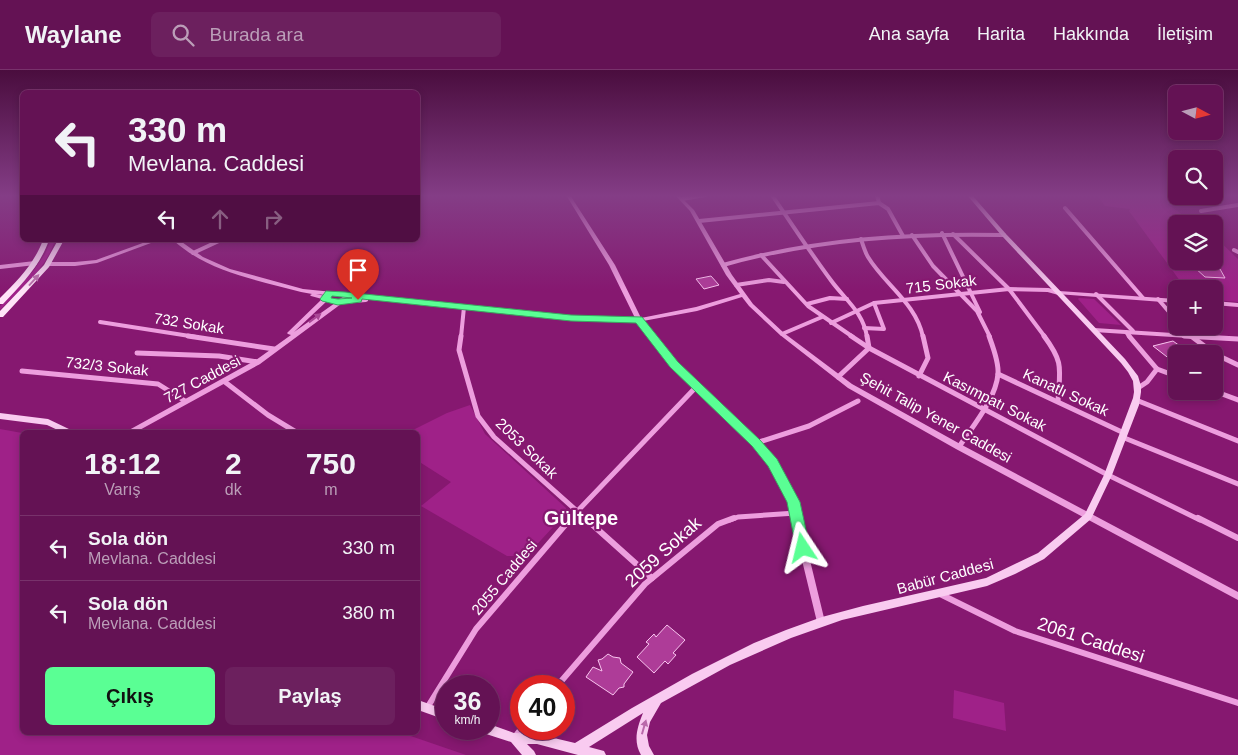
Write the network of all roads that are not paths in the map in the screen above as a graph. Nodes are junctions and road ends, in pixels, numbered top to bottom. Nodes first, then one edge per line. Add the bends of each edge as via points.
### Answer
1 (588, 227) edge
2 (702, 227) edge
3 (794, 227) edge
4 (898, 227) edge
5 (998, 227) edge
6 (1081, 227) edge
7 (942, 233) junction
8 (952, 233) junction
9 (1004, 234) junction
10 (912, 235) junction
11 (903, 236) junction
12 (861, 239) junction
13 (46, 242) edge
14 (61, 242) edge
15 (150, 242) edge
16 (179, 242) edge
17 (217, 242) edge
18 (807, 246) junction
19 (193, 253) junction
20 (761, 254) junction
21 (35, 263) junction
22 (49, 264) junction
23 (723, 265) junction
24 (0, 267) edge
25 (785, 282) junction
26 (736, 284) junction
27 (1009, 289) junction
28 (303, 291) junction
29 (972, 292) junction
30 (330, 293) junction
31 (961, 293) junction
32 (1059, 293) junction
33 (1096, 294) junction
34 (349, 295) junction
35 (743, 295) junction
36 (384, 298) junction
37 (1143, 298) junction
38 (325, 299) junction
39 (847, 299) junction
40 (1158, 299) junction
41 (1168, 300) edge
42 (905, 301) junction
43 (0, 302) edge
44 (338, 302) junction
45 (874, 303) junction
46 (807, 304) junction
47 (1223, 304) edge
48 (1238, 305) edge
49 (464, 307) junction
50 (858, 310) junction
51 (1168, 311) edge
52 (0, 315) edge
53 (822, 317) junction
54 (981, 319) junction
55 (639, 320) junction
56 (100, 322) dead end
57 (831, 323) junction
58 (864, 328) junction
59 (1094, 330) junction
60 (1126, 332) junction
61 (1133, 332) junction
62 (782, 334) junction
63 (1190, 336) junction
64 (1238, 339) edge
65 (281, 343) junction
66 (869, 348) junction
67 (274, 349) junction
68 (137, 353) dead end
69 (258, 362) junction
70 (1238, 365) edge
71 (1157, 369) junction
72 (22, 371) dead end
73 (1168, 373) edge
74 (998, 374) junction
75 (919, 376) junction
76 (838, 377) junction
77 (225, 382) junction
78 (697, 386) junction
79 (1138, 388) junction
80 (1223, 394) edge
81 (1136, 400) junction
82 (1238, 400) edge
83 (185, 401) junction
84 (858, 401) dead end
85 (1058, 401) junction
86 (985, 409) junction
87 (0, 416) edge
88 (64, 430) edge
89 (134, 430) edge
90 (293, 430) edge
91 (1123, 435) junction
92 (1238, 440) edge
93 (756, 443) junction
94 (959, 447) junction
95 (1108, 475) junction
96 (1238, 484) edge
97 (576, 512) junction
98 (796, 513) junction
99 (1088, 516) junction
100 (1238, 538) edge
101 (652, 578) junction
102 (940, 594) junction
103 (1238, 596) edge
104 (821, 622) junction
105 (567, 675) edge
106 (658, 700) junction
107 (1238, 703) edge
108 (422, 707) edge
109 (435, 711) edge
110 (522, 740) edge
111 (541, 740) edge
112 (577, 748) junction
113 (530, 755) edge
114 (600, 755) edge
115 (648, 755) edge

1 - 55 street via 612,265
2 - 23 street, Şehit Talip Yener Caddesi
3 - 18 street
4 - 11 street
5 - 9 main road
6 - 37 street
7 - 8 street
7 - 10 street
7 - 29 street
8 - 9 street
8 - 27 street
9 - 32 main road
10 - 11 street
10 - 31 street via 934,266
11 - 12 street
12 - 18 street
12 - 42 street via 868,257
13 - 21 main road
14 - 22 main road
15 - 22 street via 97,261
16 - 19 street
17 - 19 street
18 - 20 street
18 - 39 street
19 - 28 street via 228,270
20 - 23 street
20 - 25 street, Kasımpatı Sokak
21 - 24 street
21 - 43 main road
52 -> 22 main road
23 - 26 street, Şehit Talip Yener Caddesi
25 - 26 street via 769,280
25 - 46 street, Kasımpatı Sokak
26 - 35 street, Şehit Talip Yener Caddesi
27 - 29 street, 715 Sokak
27 - 32 street, 715 Sokak
27 - 85 street via 1056,352 1060,362
28 - 30 street
28 - 38 street
29 - 31 street, 715 Sokak
29 - 54 street
30 - 34 street
30 - 38 street, 727 Caddesi
31 - 42 street, 715 Sokak
31 - 54 street
32 - 33 street
32 - 59 main road
33 - 37 street
33 - 61 street
34 - 36 street
34 - 44 street, 727 Caddesi
35 - 55 street via 697,309
35 - 62 street, Şehit Talip Yener Caddesi
36 - 44 street
36 - 49 street
37 - 40 street
38 - 44 street
38 - 65 street, 727 Caddesi
39 - 46 street via 830,298
39 - 50 street
40 - 41 street
40 - 51 street
42 - 45 street, 715 Sokak
42 - 75 street via 921,326 926,345 928,358
65 -> 44 street, 727 Caddesi
45 - 50 street, 715 Sokak
45 - 58 street via 884,329
46 - 53 street, Kasımpatı Sokak
47 - 48 street
49 - 55 street via 571,318
49 - 97 street, 2053 Sokak via 459,350 478,416 494,437
50 - 57 street, 715 Sokak
50 - 58 street
53 - 57 street, Kasımpatı Sokak
53 - 62 street
54 - 74 street via 995,354
55 - 78 street via 674,365
56 - 67 street, 732 Sokak
57 - 66 street, Kasımpatı Sokak
58 - 66 street
59 - 60 street
59 - 79 main road via 1131,369
60 - 61 street
60 - 71 street
61 - 63 street
62 - 76 street, Şehit Talip Yener Caddesi
63 - 64 street
63 - 70 street
65 - 67 street, 727 Caddesi
66 - 75 street, Kasımpatı Sokak
66 - 76 street
67 - 69 street, 727 Caddesi
68 - 69 street
69 - 77 street, 727 Caddesi
71 - 73 street
71 - 79 street
72 - 83 street, 732/3 Sokak via 158,384
74 - 85 street, Kanatlı Sokak
74 - 86 street
75 - 86 street, Kasımpatı Sokak
76 - 94 street, Şehit Talip Yener Caddesi via 867,397
77 - 83 street, 727 Caddesi
77 - 90 street
78 - 93 street
78 - 97 street, 2055 Caddesi
79 - 81 main road, Babür Caddesi
80 - 82 street
81 - 91 main road, Babür Caddesi
81 - 92 street
83 - 89 street, 727 Caddesi
84 - 93 street via 832,417
85 - 91 street, Kanatlı Sokak
86 - 94 street
86 - 95 street, Kasımpatı Sokak
87 - 88 main road via 48,422
91 - 95 main road, Babür Caddesi
91 - 96 street, Kanatlı Sokak
93 - 98 street via 784,483
94 - 99 street, Şehit Talip Yener Caddesi
95 - 99 main road, Babür Caddesi
95 - 100 street, Kasımpatı Sokak
97 - 101 street, 2053 Sokak
97 - 108 street, 2055 Caddesi via 476,629
98 - 101 street, 2059 Sokak via 738,517 718,524
98 - 104 street
99 - 102 main road, Babür Caddesi via 1041,556 987,582
99 - 103 street, Şehit Talip Yener Caddesi
101 - 105 street, 2059 Sokak
102 - 104 main road, Babür Caddesi
102 - 107 street, 2061 Caddesi via 1015,631
104 - 106 main road, Babür Caddesi via 745,653
106 - 112 main road, Babür Caddesi
115 -> 106 main road via 644,751 642,735 644,724
108 - 109 main road
110 - 113 main road
111 - 112 main road
112 - 114 main road

